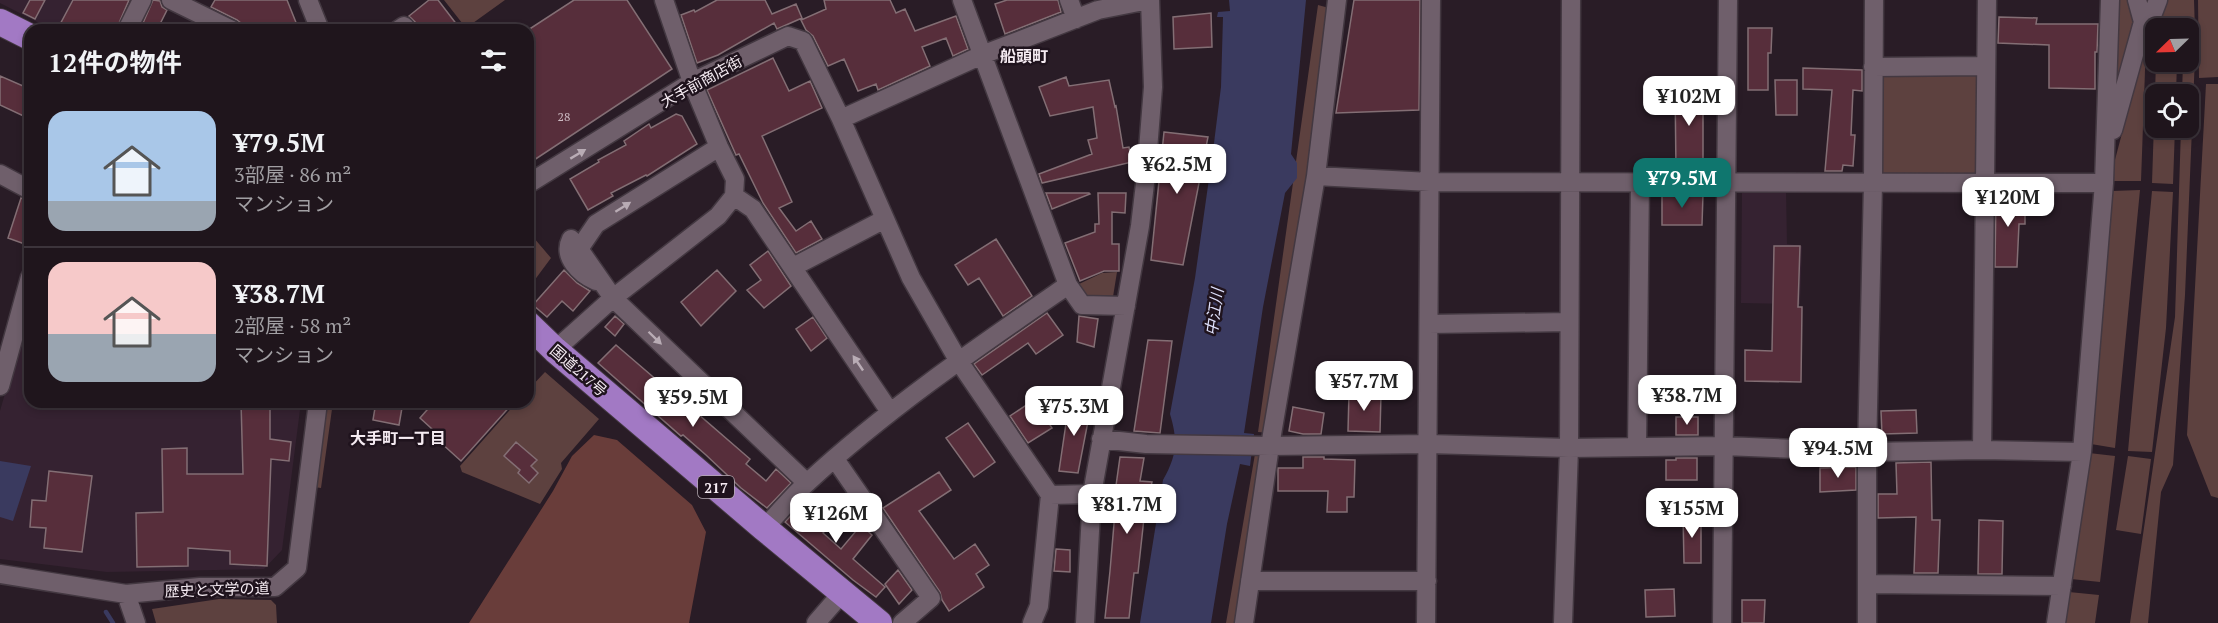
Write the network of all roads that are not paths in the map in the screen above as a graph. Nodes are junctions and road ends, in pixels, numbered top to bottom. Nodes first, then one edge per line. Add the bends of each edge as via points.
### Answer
1 (142, 0) edge
2 (171, 0) edge
3 (308, 0) edge
4 (664, 0) edge
5 (962, 0) edge
6 (1069, 0) edge
7 (1149, 0) edge
8 (1337, 0) edge
9 (1431, 0) edge
10 (1571, 0) edge
11 (1728, 0) edge
12 (1874, 0) edge
13 (1988, 0) edge
14 (2110, 0) edge
15 (1097, 5) edge
16 (2148, 15) edge
17 (1076, 19) junction
18 (0, 22) edge
19 (130, 24) edge
20 (220, 24) edge
21 (318, 24) edge
22 (24, 34) edge
23 (982, 55) junction
24 (1986, 66) junction
25 (1873, 67) junction
26 (692, 82) junction
27 (841, 119) junction
28 (719, 147) junction
29 (2105, 159) junction
30 (0, 174) edge
31 (1316, 176) junction
32 (534, 180) edge
33 (1570, 181) junction
34 (1640, 181) junction
35 (1726, 181) junction
36 (1430, 182) junction
37 (1873, 183) junction
38 (2104, 183) junction
39 (1985, 184) junction
40 (24, 187) edge
41 (734, 196) junction
42 (885, 219) junction
43 (793, 267) junction
44 (1068, 285) junction
45 (608, 291) junction
46 (24, 299) edge
47 (1126, 306) junction
48 (1569, 322) junction
49 (1429, 324) junction
50 (534, 330) edge
51 (555, 350) junction
52 (958, 360) junction
53 (0, 386) edge
54 (317, 408) edge
55 (890, 412) junction
56 (1101, 439) junction
57 (1428, 444) junction
58 (1265, 446) junction
59 (1724, 446) junction
60 (1637, 447) junction
61 (1569, 448) junction
62 (1982, 450) junction
63 (1867, 452) junction
64 (2082, 452) junction
65 (835, 459) junction
66 (807, 483) junction
67 (1092, 494) junction
68 (1050, 495) junction
69 (764, 528) junction
70 (0, 574) edge
71 (1250, 581) junction
72 (1427, 581) junction
73 (1868, 584) junction
74 (2062, 586) junction
75 (842, 592) junction
76 (126, 594) junction
77 (136, 623) edge
78 (816, 623) edge
79 (879, 623) edge
80 (902, 623) edge
81 (1032, 623) edge
82 (1085, 623) edge
83 (1244, 623) edge
84 (1426, 623) edge
85 (1563, 623) edge
86 (1722, 623) edge
87 (1867, 623) edge
88 (2056, 623) edge

1 - 19 street
2 - 20 street
3 - 21 street
4 - 26 street
5 - 23 street
6 - 17 street
7 - 15 street
7 - 47 street via 1153,87 1146,175
8 - 31 street
9 - 36 street
10 - 33 street
11 - 35 street
12 - 25 street
13 - 24 street
14 - 29 street
15 - 17 street
16 - 29 street
17 - 23 street
18 - 22 highway
23 - 27 street
23 - 44 street
24 - 25 street
24 - 39 street
25 - 37 street
26 - 27 street, 大手前商店街 via 788,36 803,41
26 - 28 street
32 -> 26 street, 大手前商店街
27 - 42 street, 大手前商店街
28 - 41 street via 735,179
45 -> 28 street via 579,249 596,224
29 - 38 street
30 - 40 street
31 - 36 street
31 - 58 street
33 - 34 street
33 - 36 street
33 - 48 street
34 - 35 street
34 - 60 street
35 - 37 street
35 - 59 street
36 - 49 street
37 - 39 street
37 - 63 street
38 - 39 street
38 - 64 street
39 - 62 street
41 - 43 street via 753,209
41 - 45 street via 718,216
42 - 43 street
42 - 52 street, 大手前商店街 via 911,278
55 -> 43 street
44 - 47 street via 1082,305
44 - 52 street
45 - 51 street
45 -> 66 street
46 - 53 street
47 - 56 street
48 - 49 street
48 - 61 street
49 - 57 street
50 - 51 highway, 国道217号 / 217
51 - 69 highway, 国道217号 / 217
52 - 55 street
52 - 68 street, 大手前商店街
54 - 76 street, 歴史と文学の道 via 297,568 291,574 275,588 200,587
55 - 65 street
56 - 58 street via 1146,444
56 - 67 street
57 - 58 street
57 - 61 street
57 - 72 street
58 - 71 street
59 - 60 street
59 - 63 street
59 - 86 street
60 - 61 street
61 - 85 street
62 - 63 street
62 - 64 street
63 - 73 street
64 - 74 street
65 - 66 street
65 - 80 street via 931,598
66 - 69 street
67 - 68 street
67 - 82 street
68 - 81 street via 1039,606
69 - 75 highway, 国道217号 / 217
70 - 76 street, 歴史と文学の道
71 - 72 street
71 - 83 street
72 - 84 street
73 - 74 street
73 - 87 street
74 - 88 street
75 - 78 street
75 - 79 highway, 国道217号 / 217
76 - 77 street

